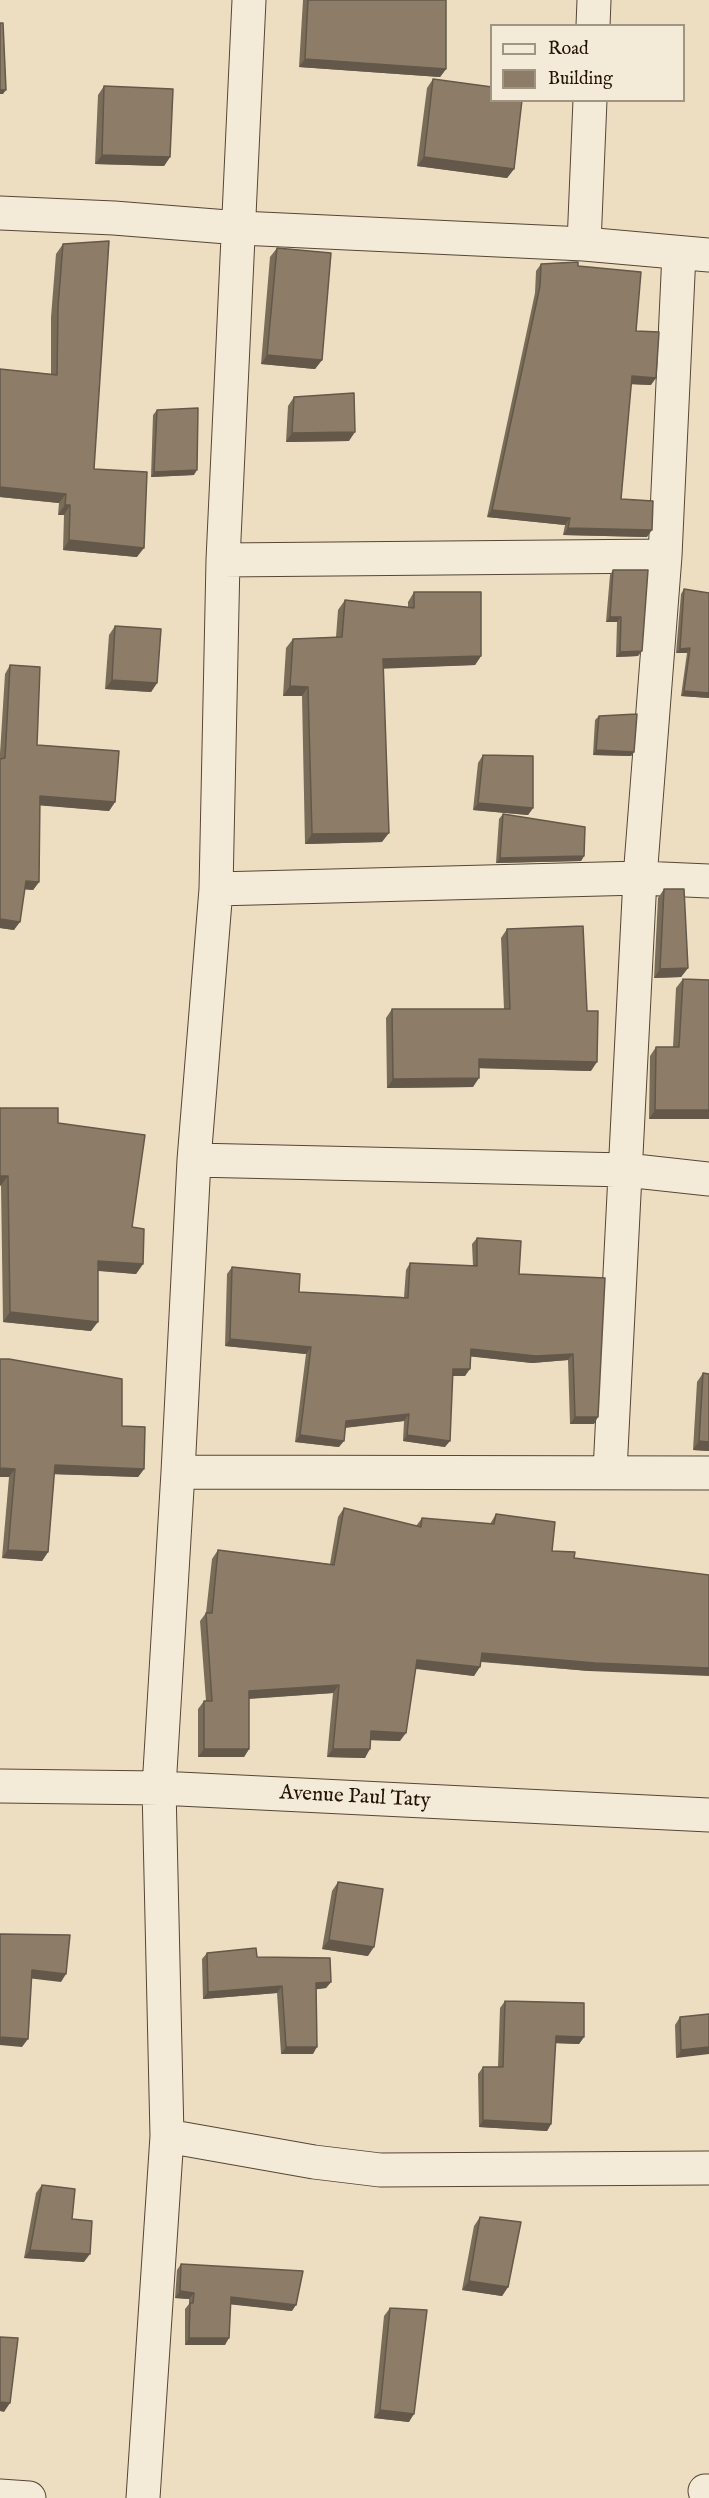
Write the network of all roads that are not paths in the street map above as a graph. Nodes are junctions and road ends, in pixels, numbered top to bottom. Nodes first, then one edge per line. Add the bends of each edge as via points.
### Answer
1 (249, 0) edge
2 (594, 0) edge
3 (593, 24) edge
4 (590, 102) edge
5 (0, 213) edge
6 (240, 228) junction
7 (584, 244) junction
8 (694, 254) edge
9 (665, 556) junction
10 (223, 560) junction
11 (640, 878) junction
12 (709, 881) edge
13 (216, 889) junction
14 (194, 1160) junction
15 (626, 1170) junction
16 (709, 1179) edge
17 (610, 1471) junction
18 (178, 1472) junction
19 (709, 1473) edge
20 (0, 1786) edge
21 (159, 1788) junction
22 (709, 1815) edge
23 (167, 2136) junction
24 (709, 2168) edge
25 (0, 2496) edge
26 (29, 2498) edge
27 (143, 2498) edge

1 - 6 street
2 - 3 street
4 - 7 street
5 - 6 street
6 - 7 street
6 - 10 street
7 - 8 street
8 - 9 street
9 - 10 street
9 - 11 street
10 - 13 street
11 - 12 street
11 - 13 street
11 - 15 street
13 - 14 street
14 - 15 street
14 - 18 street
15 - 16 street
15 - 17 street
17 - 18 street
17 - 19 street
18 - 21 street
20 - 21 street, Avenue Paul Taty
21 - 22 street, Avenue Paul Taty
21 - 23 street
23 - 24 street via 380,2170
23 - 27 street
25 - 26 street

